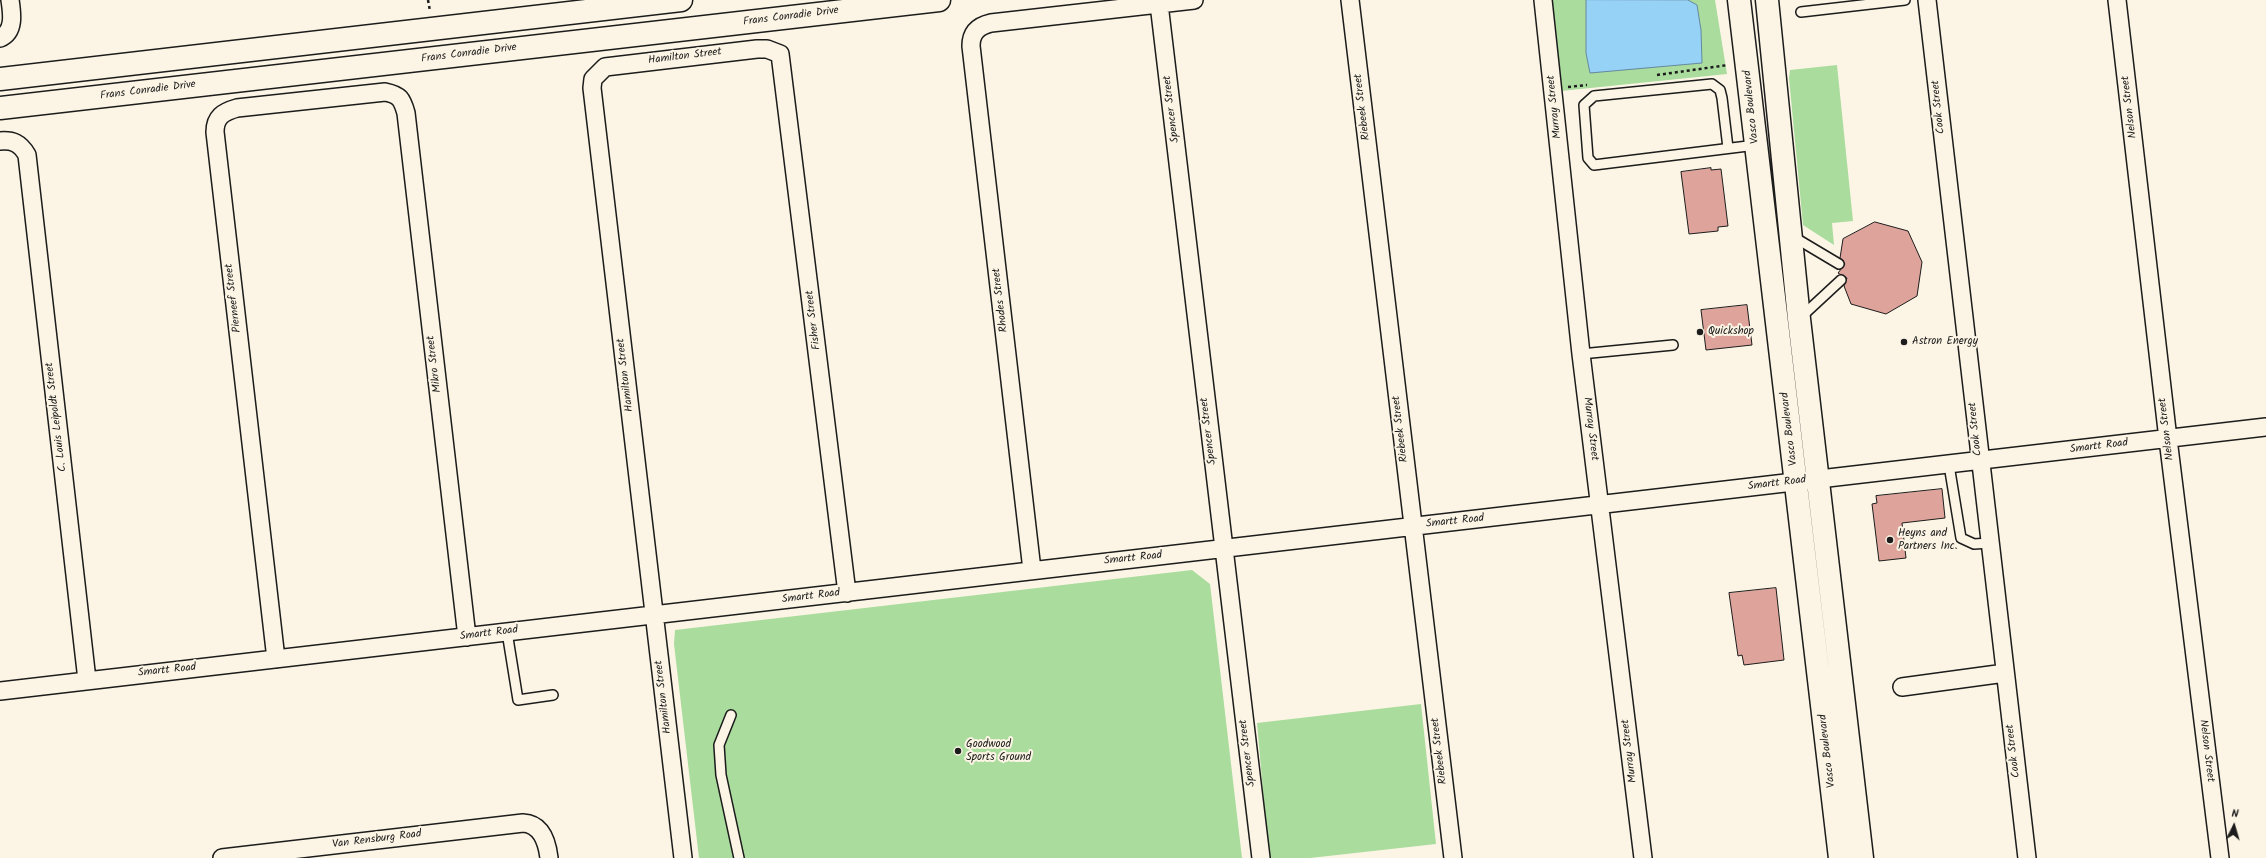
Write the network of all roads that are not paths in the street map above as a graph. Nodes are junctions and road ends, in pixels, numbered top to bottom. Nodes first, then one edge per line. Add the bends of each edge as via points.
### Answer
1 (10, 0) edge
2 (681, 0) edge
3 (939, 0) edge
4 (1194, 0) edge
5 (1350, 0) edge
6 (1543, 0) edge
7 (1739, 0) edge
8 (1767, 0) edge
9 (1905, 0) edge
10 (1927, 0) edge
11 (2117, 0) edge
12 (1159, 4) junction
13 (1801, 12) dead end
14 (4, 34) edge
15 (775, 51) joint
16 (0, 79) edge
17 (397, 94) joint
18 (0, 108) edge
19 (0, 142) edge
20 (1756, 145) junction
21 (1728, 148) junction
22 (1791, 236) junction
23 (1839, 264) dead end
24 (1841, 280) dead end
25 (1799, 319) junction
26 (1673, 345) dead end
27 (1581, 354) junction
28 (2266, 427) edge
29 (2168, 439) junction
30 (1980, 461) junction
31 (1950, 465) junction
32 (1807, 480) junction
33 (1601, 506) junction
34 (1413, 526) junction
35 (1990, 543) junction
36 (1223, 549) junction
37 (1032, 570) junction
38 (847, 593) junction
39 (654, 615) junction
40 (507, 632) junction
41 (467, 637) junction
42 (276, 659) junction
43 (2005, 673) junction
44 (87, 680) junction
45 (1902, 687) dead end
46 (0, 691) edge
47 (553, 695) dead end
48 (731, 715) dead end
49 (222, 858) edge
50 (549, 858) edge
51 (683, 858) edge
52 (739, 858) edge
53 (1261, 858) edge
54 (1453, 858) edge
55 (1643, 858) edge
56 (1840, 858) edge
57 (1862, 858) edge
58 (2027, 858) edge
59 (2220, 858) edge

1 - 14 street via 12,23
2 - 16 main road
3 - 18 main road, Frans Conradie Drive
4 - 12 street
5 - 34 street, Riebeek Street
6 - 27 street, Murray Street
7 - 20 main road, Vasco Boulevard
8 - 22 main road, Vasco Boulevard
9 - 13 lane
10 - 30 street, Cook Street
11 - 29 street, Nelson Street
12 - 36 street, Spencer Street
12 - 37 street, Rhodes Street via 990,23 972,35 971,46
15 - 38 street, Fisher Street via 780,54 783,62
15 - 39 street, Hamilton Street via 757,49 604,67 593,79 592,88
17 - 41 street, Mikro Street via 402,99 406,113
17 - 42 street, Pierneef Street via 385,92 237,108 226,111 218,118 215,126
19 - 44 street, C. Louis Leipoldt Street via 10,140 18,143 26,155
20 - 21 lane
20 - 32 main road, Vasco Boulevard
21 - 21 lane via 1594,164 1588,158 1584,105 1594,96 1712,84 1720,90
22 - 23 lane
22 - 25 main road, Vasco Boulevard
24 - 25 lane
25 - 32 main road, Vasco Boulevard
26 - 27 lane
27 - 33 street, Murray Street
28 - 29 street, Smartt Road
29 - 30 street, Smartt Road
29 - 59 street, Nelson Street
30 - 31 street, Smartt Road
30 - 35 street, Cook Street
31 - 32 street, Smartt Road
31 - 35 lane via 1961,538 1974,544
32 - 33 street, Smartt Road
32 - 56 main road, Vasco Boulevard
32 - 57 main road, Vasco Boulevard
33 - 34 street, Smartt Road
33 - 55 street, Murray Street
34 - 36 street, Smartt Road
34 - 54 street, Riebeek Street
35 - 43 street, Cook Street
36 - 37 street, Smartt Road
36 - 53 street, Spencer Street
37 - 38 street, Smartt Road
38 - 39 street, Smartt Road
39 - 40 street, Smartt Road
39 - 51 street, Hamilton Street
40 - 41 street, Smartt Road
40 - 47 lane via 518,700
41 - 42 street, Smartt Road
42 - 44 street, Smartt Road
43 - 45 street
43 - 58 street, Cook Street
44 - 46 street, Smartt Road
48 - 52 lane via 720,745 721,774
49 - 50 street, Van Rensburg Road via 531,824 539,829 543,836 548,846

